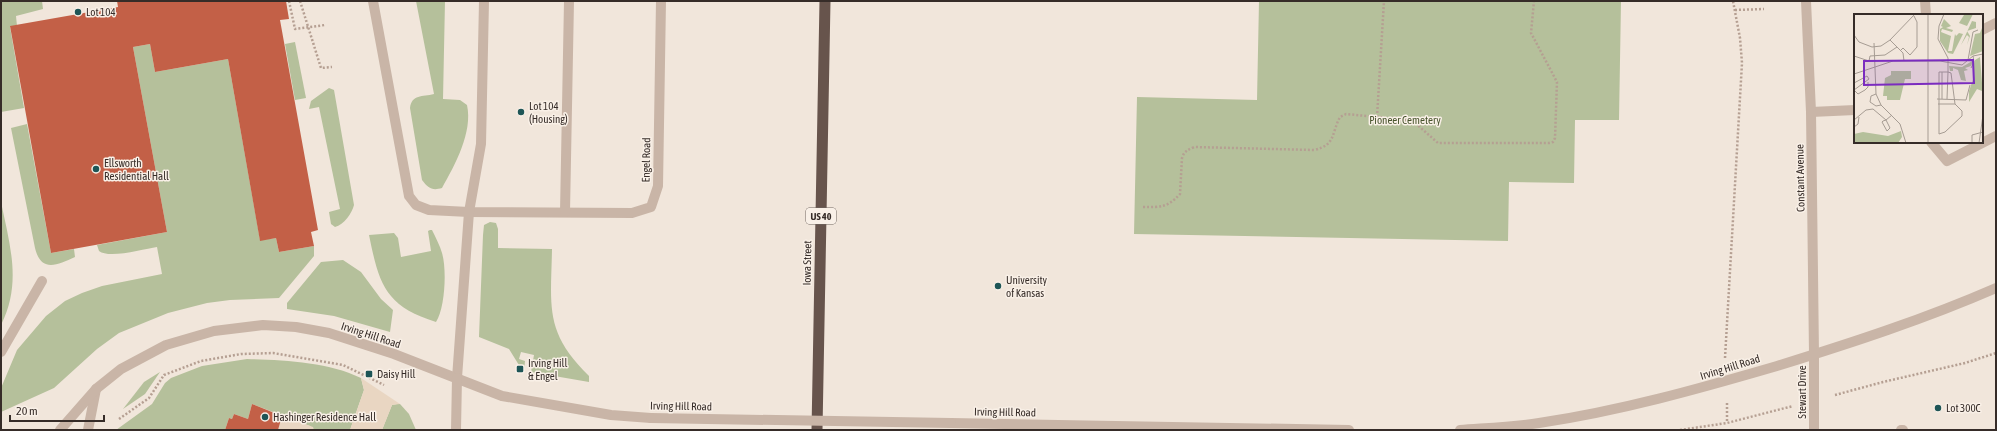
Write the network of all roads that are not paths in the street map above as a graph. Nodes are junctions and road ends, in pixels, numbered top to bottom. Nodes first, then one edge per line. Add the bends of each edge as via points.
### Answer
1 (373, 1) edge
2 (484, 1) edge
3 (569, 1) edge
4 (661, 1) edge
5 (825, 1) edge
6 (1806, 1) edge
7 (1925, 1) edge
8 (1926, 14) edge
9 (1996, 23) edge
10 (1983, 30) edge
11 (1854, 110) edge
12 (1811, 112) junction
13 (1996, 136) edge
14 (1932, 143) edge
15 (1983, 143) edge
16 (1983, 143) edge
17 (469, 212) junction
18 (565, 212) junction
19 (42, 281) dead end
20 (1996, 288) edge
21 (1, 352) edge
22 (1814, 354) junction
23 (457, 378) junction
24 (96, 389) junction
25 (1256, 429) edge
26 (60, 430) edge
27 (88, 430) edge
28 (456, 430) edge
29 (817, 430) edge
30 (1349, 430) edge
31 (1460, 430) edge
32 (1814, 430) edge

1 - 17 street, Engel Road via 409,196 416,205 429,210
2 - 17 street via 481,144
3 - 18 street
4 - 18 street, Engel Road via 658,186 651,207 632,213
5 - 29 highway, Iowa Street / US 40
6 - 12 street, Constant Avenue
7 - 8 street
9 - 10 street
11 - 12 street
12 - 22 street, Constant Avenue
13 - 15 street
14 - 16 street via 1947,162
17 - 18 street, Engel Road
17 - 23 street
19 - 21 street
20 - 22 street, Irving Hill Road via 1913,322
22 - 31 street, Irving Hill Road via 1707,387 1617,409 1538,423
22 - 32 street, Stewart Drive
23 - 24 street, Irving Hill Road via 328,333 296,327 263,325 214,331 166,345 121,369
23 - 25 street, Irving Hill Road, bridge via 502,396 603,414 651,418
23 - 28 street
24 - 26 street, Irving Hill Road
24 - 27 street
25 - 30 street, Irving Hill Road

